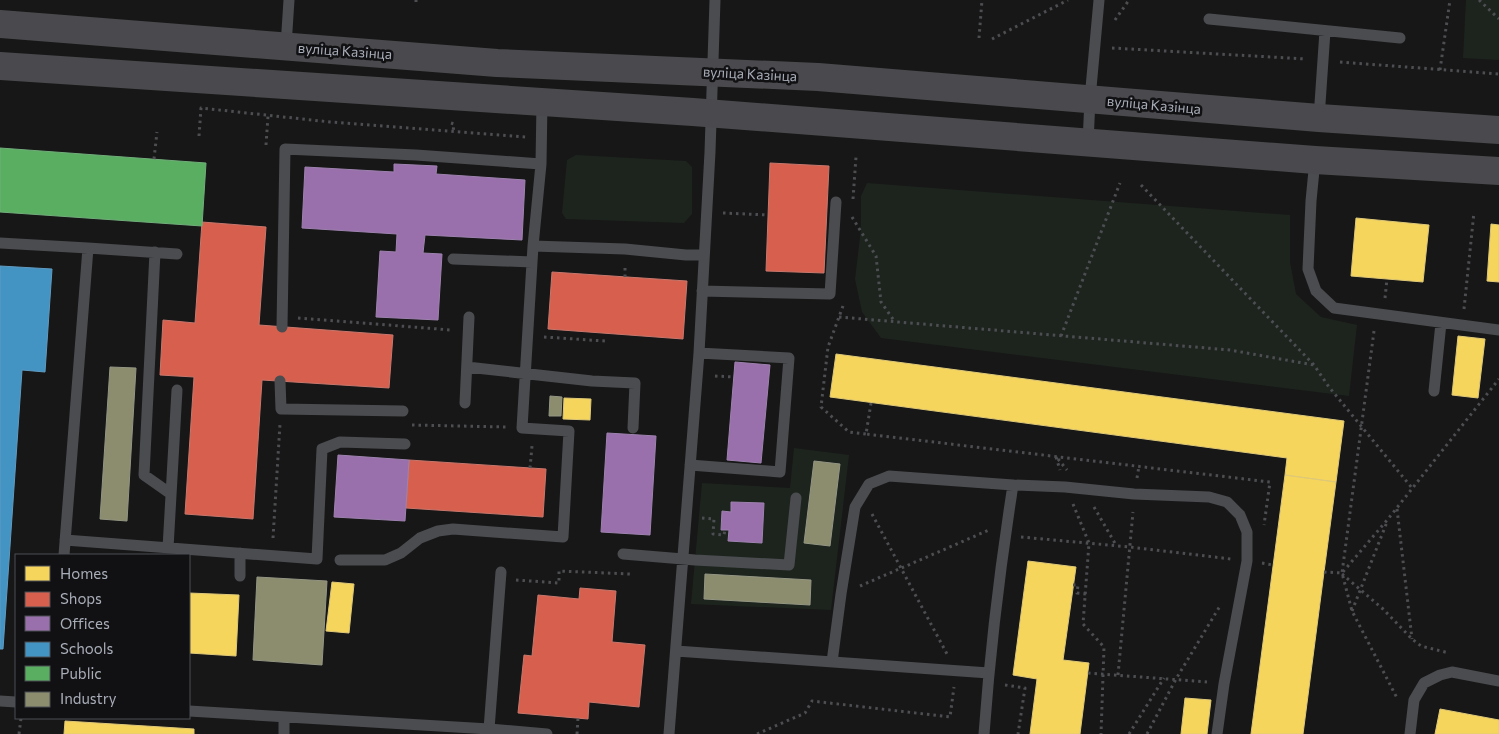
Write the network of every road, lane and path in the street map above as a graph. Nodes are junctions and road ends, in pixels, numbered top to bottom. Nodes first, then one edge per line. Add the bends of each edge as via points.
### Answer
1 (289, 0) edge
2 (715, 0) edge
3 (982, 0) edge
4 (1068, 0) edge
5 (1098, 0) edge
6 (1450, 0) edge
7 (1479, 0) edge
8 (1209, 19) dead end
9 (1499, 19) edge
10 (0, 24) edge
11 (1325, 31) junction
12 (979, 38) dead end
13 (992, 38) dead end
14 (1400, 38) dead end
15 (286, 46) junction
16 (1094, 47) junction
17 (1323, 60) junction
18 (0, 66) edge
19 (1440, 70) junction
20 (712, 72) junction
21 (1499, 74) edge
22 (1090, 99) junction
23 (542, 102) junction
24 (712, 114) junction
25 (268, 116) junction
26 (1318, 118) junction
27 (1499, 130) edge
28 (157, 132) dead end
29 (198, 136) dead end
30 (542, 139) junction
31 (1088, 143) junction
32 (266, 147) dead end
33 (154, 159) dead end
34 (1315, 160) junction
35 (541, 164) junction
36 (1499, 171) edge
37 (1120, 183) dead end
38 (1141, 185) dead end
39 (836, 202) dead end
40 (1474, 212) dead end
41 (715, 213) dead end
42 (768, 215) dead end
43 (852, 216) dead end
44 (0, 243) edge
45 (533, 246) junction
46 (88, 248) junction
47 (155, 252) junction
48 (177, 254) dead end
49 (704, 255) junction
50 (453, 260) dead end
51 (532, 262) junction
52 (702, 291) junction
53 (1464, 312) dead end
54 (1376, 313) junction
55 (469, 317) dead end
56 (839, 317) dead end
57 (282, 322) joint
58 (895, 322) junction
59 (1441, 323) junction
60 (1499, 330) edge
61 (468, 331) junction
62 (528, 335) junction
63 (1061, 336) junction
64 (605, 341) dead end
65 (699, 353) junction
66 (1314, 365) junction
67 (467, 367) junction
68 (526, 372) junction
69 (710, 375) dead end
70 (734, 377) dead end
71 (1499, 379) edge
72 (280, 381) dead end
73 (177, 390) dead end
74 (1434, 392) dead end
75 (465, 403) dead end
76 (281, 409) junction
77 (403, 411) dead end
78 (410, 425) dead end
79 (1362, 426) junction
80 (527, 428) junction
81 (633, 428) dead end
82 (405, 444) dead end
83 (1056, 457) dead end
84 (690, 465) junction
85 (1139, 466) dead end
86 (530, 468) dead end
87 (1013, 485) junction
88 (1065, 487) junction
89 (1412, 488) junction
90 (171, 494) junction
91 (1134, 494) junction
92 (862, 496) junction
93 (796, 498) dead end
94 (1396, 508) junction
95 (698, 518) dead end
96 (1388, 519) junction
97 (1007, 522) junction
98 (725, 530) dead end
99 (1006, 536) junction
100 (65, 540) junction
101 (1089, 543) junction
102 (1130, 547) junction
103 (175, 550) edge
104 (240, 553) junction
105 (64, 554) edge
106 (623, 554) dead end
107 (272, 555) junction
108 (682, 558) junction
109 (340, 560) dead end
110 (1247, 560) junction
111 (902, 567) junction
112 (1324, 572) dead end
113 (1342, 573) junction
114 (634, 574) dead end
115 (240, 576) dead end
116 (501, 576) joint
117 (1073, 585) dead end
118 (1360, 589) junction
119 (841, 594) junction
120 (1086, 594) junction
121 (1352, 611) junction
122 (1412, 639) junction
123 (676, 651) junction
124 (1456, 655) dead end
125 (832, 662) junction
126 (956, 671) junction
127 (1088, 673) dead end
128 (1102, 673) junction
129 (989, 674) junction
130 (1118, 675) junction
131 (1164, 678) junction
132 (1176, 679) junction
133 (1499, 681) edge
134 (1224, 684) junction
135 (1004, 685) dead end
136 (0, 700) edge
137 (15, 702) edge
138 (190, 711) edge
139 (284, 717) junction
140 (578, 718) dead end
141 (21, 719) edge
142 (1411, 728) edge
143 (489, 729) junction
144 (533, 733) edge
145 (19, 734) edge
146 (284, 734) edge
147 (547, 734) edge
148 (576, 734) edge
149 (669, 734) edge
150 (757, 734) edge
151 (984, 734) edge
152 (1018, 734) edge
153 (1102, 734) edge
154 (1129, 734) edge
155 (1147, 734) edge
156 (1217, 734) edge

1 - 15 lane
2 - 20 lane
3 - 12 path
4 - 13 path
5 - 16 lane
6 - 19 path
7 - 9 path
8 - 11 lane
10 - 15 main road, вуліца Казінца
11 - 14 lane
11 - 17 lane
15 - 20 main road, вуліца Казінца via 497,63
16 - 17 path
16 - 22 lane
17 - 19 path
17 - 26 lane
18 - 23 main road
19 - 21 path
20 - 22 main road, вуліца Казінца via 818,77
20 - 24 lane
22 - 26 main road, вуліца Казінца
22 - 31 lane
23 - 24 main road
23 - 30 lane
24 - 31 main road
24 - 49 lane
25 - 29 path via 201,108
25 - 30 path
25 - 32 path
26 - 27 main road, вуліца Казінца
28 - 33 path
30 - 35 lane
31 - 34 main road
34 - 36 main road
34 - 54 lane via 1308,269 1316,291 1334,308
35 - 45 lane
35 - 57 lane via 285,149
37 - 63 path
38 - 66 path
39 - 52 lane via 830,294
40 - 53 path
41 - 42 path
43 - 58 path via 876,256 881,302
44 - 46 lane
45 - 49 lane
45 - 51 lane
46 - 47 lane
46 - 100 lane
47 - 48 lane
47 - 90 lane via 144,475
49 - 52 lane
50 - 51 lane
51 - 62 lane
52 - 65 lane
54 - 59 lane
54 - 79 path
55 - 61 lane
56 - 58 path
57 - 61 path
58 - 63 path
59 - 60 lane
59 - 74 lane
61 - 67 lane
62 - 64 path
62 - 68 lane
63 - 66 path via 1230,350
65 - 84 lane
65 - 84 lane via 789,358 780,472
66 - 79 path
67 - 68 lane
67 - 75 lane
68 - 80 lane
68 - 81 lane via 635,383
69 - 70 path
71 - 89 path
72 - 76 lane
73 - 90 lane
76 - 77 lane
76 - 107 path
78 - 80 path
79 - 89 path
79 - 113 path
80 - 86 path
80 - 109 lane via 569,430 563,537 453,529 420,538 401,553 385,560
82 - 107 lane via 340,442 322,449 317,559
83 - 88 path
84 - 108 lane
85 - 91 path
87 - 88 lane
87 - 92 lane via 889,476 869,484
87 - 97 lane
88 - 91 lane
88 - 101 path
89 - 94 path
90 - 103 lane
91 - 102 path
91 - 110 lane via 1210,497 1227,502 1240,516 1247,532
92 - 111 path
92 - 119 lane via 856,507
93 - 108 lane via 789,565
94 - 96 path
94 - 122 path
95 - 98 path via 714,519 713,534 724,535
96 - 113 path
96 - 118 path
97 - 99 lane
97 - 111 path
99 - 101 path
99 - 129 lane
100 - 103 lane
100 - 105 lane
101 - 102 path
101 - 120 path
102 - 110 path
102 - 130 path
103 - 104 lane
104 - 107 lane
104 - 115 lane
106 - 108 lane
108 - 123 lane
110 - 134 lane
111 - 119 path
111 - 126 path
112 - 113 path
113 - 118 path
113 - 121 path
114 - 116 path via 559,572 560,583
116 - 143 lane
117 - 120 path via 1078,585 1077,593
118 - 121 path
118 - 122 path
119 - 125 lane
120 - 128 path via 1083,624 1104,647
121 - 142 path
122 - 124 path via 1421,646
123 - 125 lane
123 - 149 lane
125 - 126 lane
126 - 129 lane
126 - 150 path via 950,717 812,701 805,713
127 - 128 path
128 - 130 path
128 - 153 path
129 - 151 lane
130 - 131 path
131 - 132 path
131 - 154 path
132 - 134 path
132 - 155 path
133 - 142 lane via 1452,672 1424,683 1414,700
134 - 156 lane
135 - 152 path via 1025,688
136 - 137 lane
138 - 139 lane
139 - 143 lane
139 - 146 lane
140 - 148 path
141 - 145 path
143 - 144 lane
144 - 147 lane

